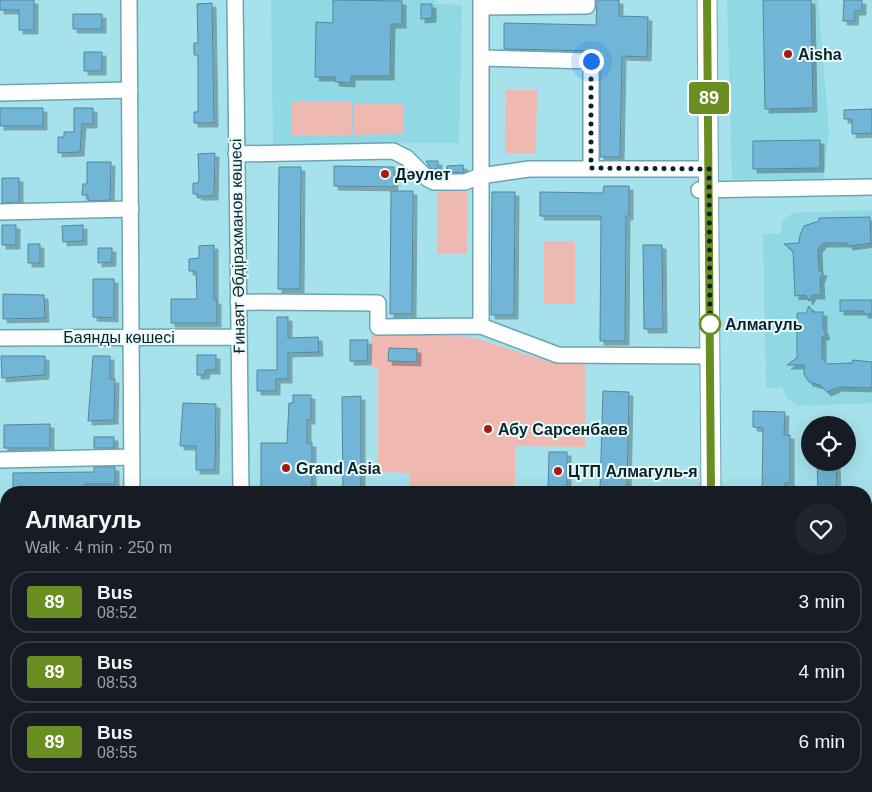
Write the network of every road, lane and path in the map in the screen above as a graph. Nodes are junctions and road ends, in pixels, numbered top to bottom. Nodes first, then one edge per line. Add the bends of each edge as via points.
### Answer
1 (129, 0) edge
2 (235, 0) edge
3 (587, 0) edge
4 (697, 0) edge
5 (707, 0) edge
6 (481, 3) edge
7 (481, 58) junction
8 (130, 90) junction
9 (0, 93) edge
10 (236, 154) junction
11 (591, 168) junction
12 (704, 169) junction
13 (480, 176) junction
14 (872, 187) edge
15 (704, 190) junction
16 (132, 209) junction
17 (0, 212) edge
18 (238, 302) junction
19 (481, 326) junction
20 (131, 337) junction
21 (238, 337) junction
22 (0, 338) edge
23 (705, 356) junction
24 (132, 457) junction
25 (0, 460) edge
26 (132, 486) edge
27 (241, 486) edge
28 (701, 486) edge
29 (711, 486) edge

1 - 8 street
2 - 10 street, Ғинаят Әбдірахманов көшесі
3 - 6 street via 587,6
4 - 12 main road
5 - 12 main road
6 - 7 street
7 - 11 street via 591,61
7 - 13 street
8 - 9 street
8 - 16 street
10 - 13 street via 393,151 407,158 434,182 465,182
10 - 18 street, Ғинаят Әбдірахманов көшесі
11 - 12 street
11 - 13 street via 530,168
12 - 15 main road
13 - 19 street
14 - 15 street
15 - 23 main road
16 - 17 street
16 - 20 street
18 - 19 street via 378,303 378,327
18 - 21 street, Ғинаят Әбдірахманов көшесі
19 - 23 street via 558,355
20 - 21 street, Баянды көшесі
20 - 22 street, Баянды көшесі
20 - 24 street
21 - 27 street, Ғинаят Әбдірахманов көшесі
23 - 28 main road
23 - 29 main road
24 - 25 street
24 - 26 street

